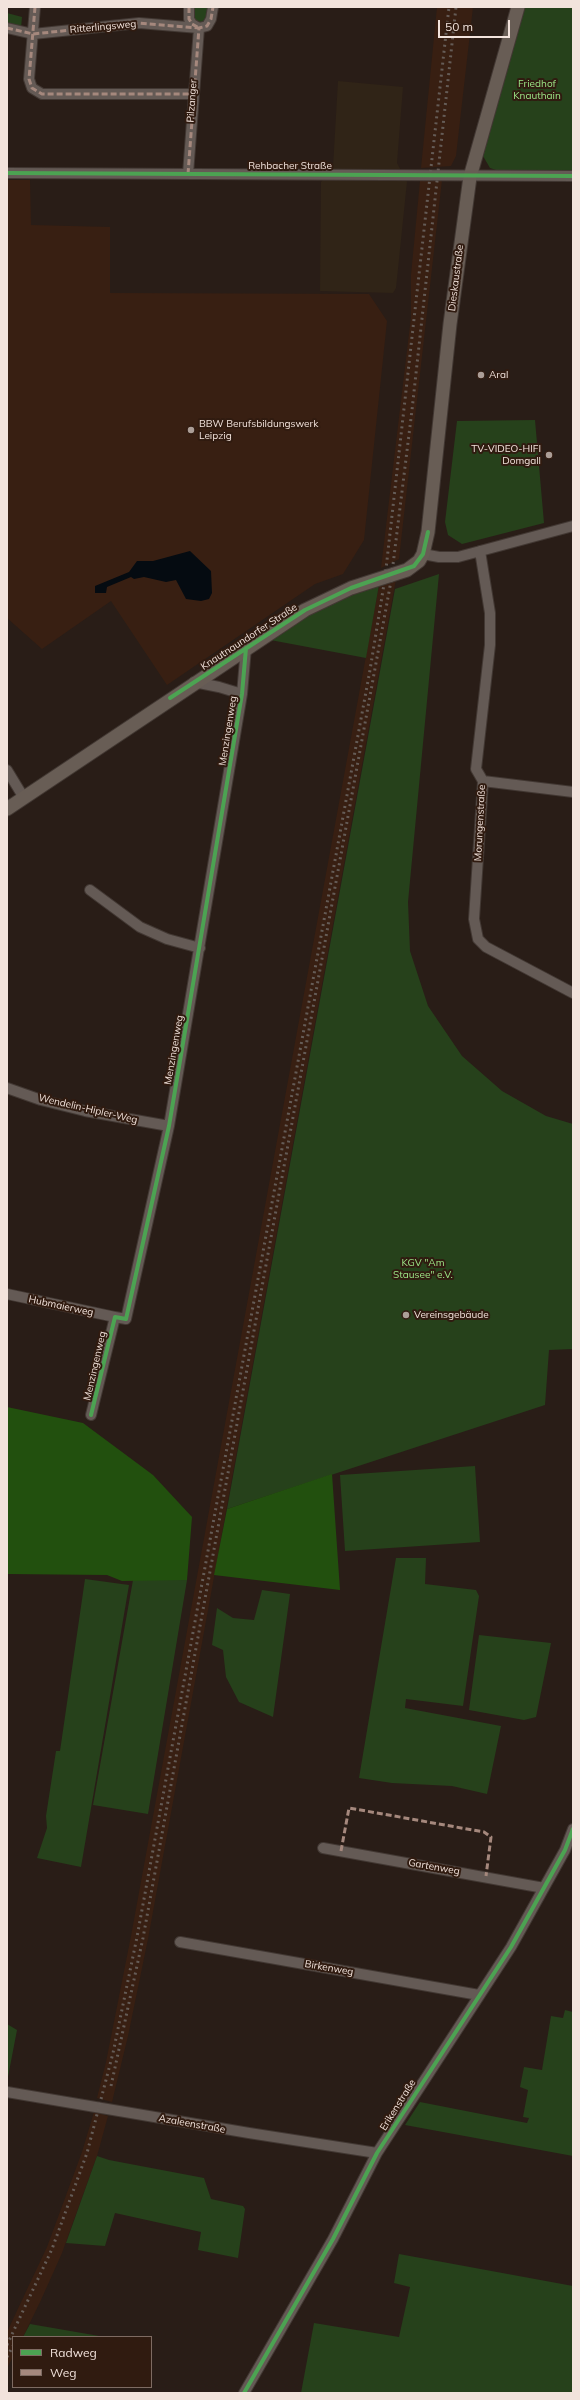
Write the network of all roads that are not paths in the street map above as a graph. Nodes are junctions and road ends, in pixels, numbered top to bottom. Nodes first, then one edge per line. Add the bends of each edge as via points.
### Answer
1 (36, 7) edge
2 (189, 7) edge
3 (213, 7) edge
4 (518, 7) edge
5 (7, 28) edge
6 (199, 28) junction
7 (33, 34) junction
8 (192, 94) junction
9 (7, 173) edge
10 (188, 174) junction
11 (573, 176) edge
12 (470, 177) junction
13 (573, 526) edge
14 (480, 551) junction
15 (423, 554) junction
16 (246, 648) junction
17 (194, 682) junction
18 (242, 694) junction
19 (7, 770) edge
20 (483, 781) junction
21 (573, 792) edge
22 (24, 798) junction
23 (7, 809) edge
24 (90, 890) dead end
25 (200, 948) junction
26 (573, 993) edge
27 (7, 1088) edge
28 (169, 1126) junction
29 (7, 1294) edge
30 (115, 1317) junction
31 (91, 1415) dead end
32 (573, 1829) edge
33 (323, 1848) dead end
34 (544, 1888) junction
35 (180, 1942) dead end
36 (479, 1994) junction
37 (7, 2092) edge
38 (378, 2153) junction
39 (244, 2393) edge

1 - 7 street
2 - 6 street via 189,19
3 - 6 street via 207,26
4 - 12 main road, Dieskaustraße
5 - 7 street, Ritterlingsweg
6 - 7 street, Ritterlingsweg via 139,23
6 - 8 street, Pilzanger
7 - 8 street via 29,79 32,88 42,94
8 - 10 street, Pilzanger
9 - 10 street, Rehbacher Straße
10 - 12 street, Rehbacher Straße
11 - 12 street, Rehbacher Straße
12 - 15 main road, Dieskaustraße via 450,324 428,532
13 - 14 street
14 - 15 street via 448,558
14 - 20 street, Morungenstraße via 490,613 490,645 476,769
15 - 16 main road, Knautnaundorfer Straße via 408,570 351,588 305,610
16 - 17 main road, Knautnaundorfer Straße
16 - 18 street, Menzingenweg
17 - 18 street, Menzingenweg
17 - 22 main road, Knautnaundorfer Straße
18 - 25 street, Menzingenweg
19 - 22 street
20 - 21 street
20 - 26 street, Morungenstraße via 474,919 478,939 486,947
22 - 23 main road, Knautnaundorfer Straße
24 - 25 street via 140,927 167,939
25 - 28 street, Menzingenweg
27 - 28 street, Wendelin-Hipler-Weg via 85,1111
28 - 30 street, Menzingenweg via 126,1319
29 - 30 street, Hubmaierweg
30 - 31 street, Menzingenweg
32 - 34 street, Erikenstraße via 565,1850
33 - 34 street, Gartenweg
34 - 36 street, Erikenstraße via 511,1947
35 - 36 street, Birkenweg
36 - 38 street, Erikenstraße
37 - 38 street, Azaleenstraße
38 - 39 street, Erikenstraße via 334,2239

